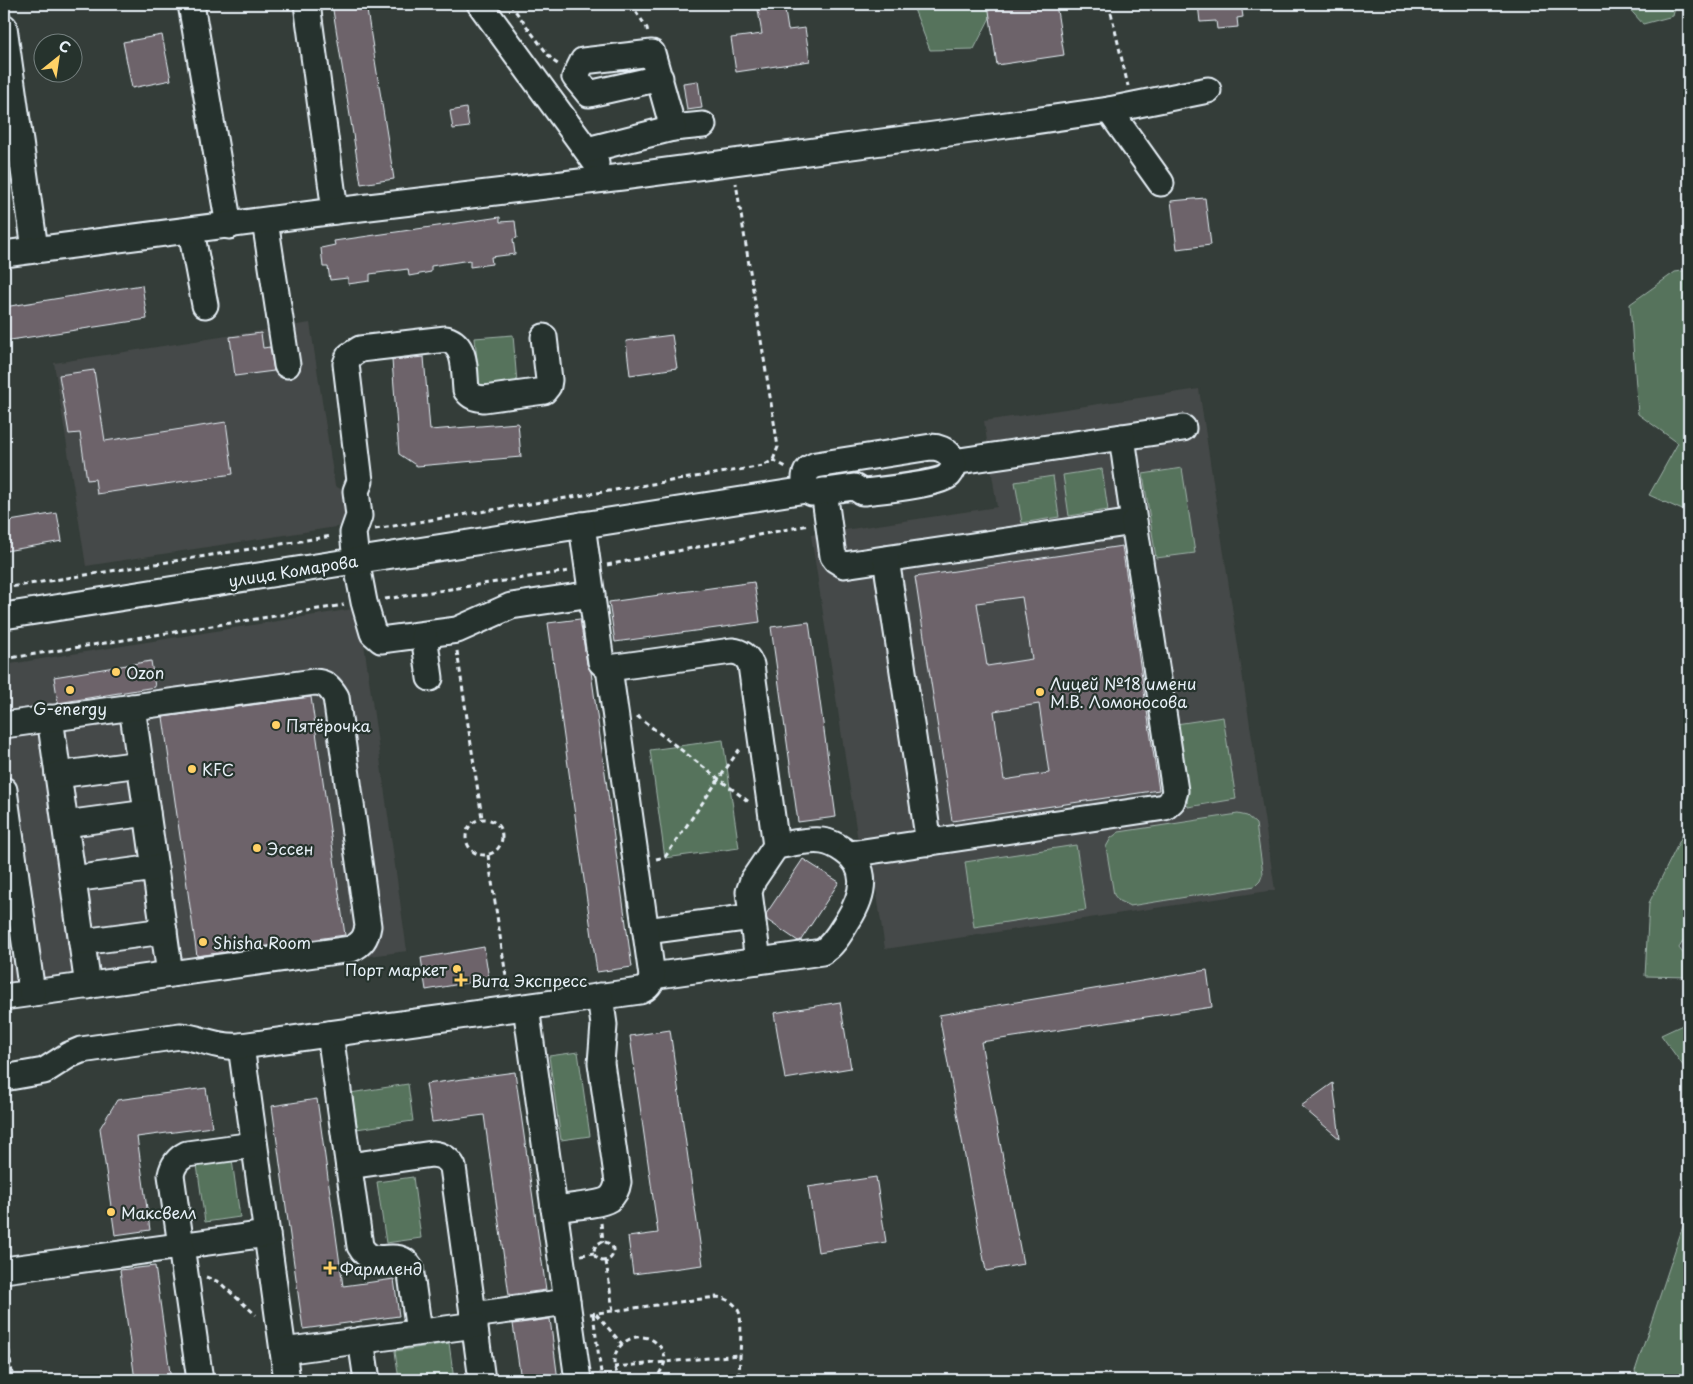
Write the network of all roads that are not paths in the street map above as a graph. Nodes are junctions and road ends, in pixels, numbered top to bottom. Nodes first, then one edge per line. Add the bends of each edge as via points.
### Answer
1 (191, 4) edge
2 (308, 4) edge
3 (480, 4) edge
4 (4, 27) edge
5 (660, 78) junction
6 (1208, 90) dead end
7 (1121, 107) junction
8 (702, 125) dead end
9 (673, 128) junction
10 (587, 150) junction
11 (607, 179) junction
12 (1161, 183) dead end
13 (335, 211) junction
14 (265, 221) junction
15 (229, 226) junction
16 (191, 231) junction
17 (35, 249) junction
18 (4, 254) edge
19 (205, 305) dead end
20 (544, 337) dead end
21 (287, 364) dead end
22 (1182, 428) dead end
23 (1122, 437) junction
24 (953, 462) junction
25 (815, 490) junction
26 (1134, 522) junction
27 (582, 525) junction
28 (886, 559) junction
29 (356, 560) junction
30 (592, 594) junction
31 (4, 616) edge
32 (424, 635) junction
33 (609, 668) junction
34 (430, 678) dead end
35 (132, 707) junction
36 (50, 718) junction
37 (4, 724) edge
38 (140, 764) junction
39 (58, 776) junction
40 (4, 790) edge
41 (147, 813) junction
42 (65, 824) junction
43 (929, 843) junction
44 (776, 846) junction
45 (850, 854) junction
46 (155, 868) junction
47 (73, 879) junction
48 (752, 917) junction
49 (164, 931) junction
50 (646, 931) junction
51 (82, 942) junction
52 (758, 961) junction
53 (170, 974) junction
54 (652, 976) junction
55 (88, 986) junction
56 (32, 993) junction
57 (600, 996) junction
58 (4, 997) edge
59 (518, 1008) junction
60 (330, 1034) junction
61 (241, 1046) junction
62 (4, 1078) edge
63 (254, 1145) junction
64 (349, 1166) junction
65 (554, 1208) junction
66 (267, 1234) junction
67 (181, 1246) junction
68 (4, 1270) edge
69 (567, 1302) junction
70 (474, 1320) junction
71 (419, 1332) junction
72 (362, 1340) junction
73 (282, 1344) junction
74 (200, 1380) edge
75 (287, 1380) edge
76 (367, 1380) edge
77 (482, 1380) edge
78 (578, 1380) edge

1 - 15 street
2 - 13 street
3 - 10 street
4 - 17 street
5 - 5 street via 589,94 576,77 583,61 652,53
5 - 9 street
6 - 7 street
7 - 11 street
7 - 12 street
8 - 9 street
9 - 10 street
10 - 11 street
11 - 13 street
13 - 14 street
14 - 15 street
14 - 21 street
15 - 16 street
16 - 17 street
16 - 19 street
17 - 18 street
20 - 29 street via 549,380 544,391 484,398 476,398 466,390 462,350 452,340 360,349 349,356 346,364 360,481 356,491 359,516 353,533
22 - 23 street
23 - 24 street
23 - 26 street
24 - 25 street, улица Комарова via 949,476 936,481 865,492 854,487
24 - 25 street via 944,450 931,447 816,465 804,476
25 - 27 street, улица Комарова
25 - 28 street via 828,521 834,556 839,563 848,565
26 - 28 street
26 - 43 street via 1175,790 1172,801 1165,807
27 - 29 street, улица Комарова
27 - 30 street
28 - 43 street
29 - 31 street, улица Комарова
29 - 32 street via 373,633 384,640
30 - 32 street via 511,606 466,627
30 - 33 street via 601,662
32 - 34 street
33 - 44 street via 738,651 746,656 750,665
33 - 50 street
35 - 36 street
35 - 38 street
35 - 53 street via 314,682 326,685 336,697 367,933 359,946 351,949
36 - 37 street
36 - 39 street
38 - 39 street
38 - 41 street
39 - 42 street
40 - 56 street
41 - 42 street
41 - 46 street
42 - 47 street
43 - 45 street
44 - 45 street via 821,841 834,844
44 - 48 street via 751,884
45 - 52 street via 862,875 860,896 855,910 829,947 818,953
46 - 47 street
46 - 49 street
47 - 51 street
48 - 50 street
48 - 52 street
49 - 51 street
49 - 53 street
50 - 54 street
51 - 55 street
52 - 54 street
53 - 55 street
54 - 57 street via 649,985 640,991
55 - 56 street
56 - 58 street
57 - 59 street
57 - 65 street via 604,1030 601,1063 618,1182 613,1195 604,1202
59 - 60 street
59 - 65 street
60 - 61 street
60 - 64 street
61 - 62 street via 222,1046 180,1036 81,1050 44,1071
61 - 63 street
63 - 66 street
63 - 67 street via 187,1154 176,1162 171,1175
64 - 70 street via 432,1154 443,1156 450,1162
64 - 71 street via 360,1246 371,1258 398,1258 410,1267
65 - 69 street
66 - 67 street
66 - 73 street
67 - 68 street
67 - 74 street
69 - 70 street
69 - 78 street
70 - 71 street
70 - 77 street
71 - 72 street
72 - 73 street
72 - 76 street
73 - 75 street

